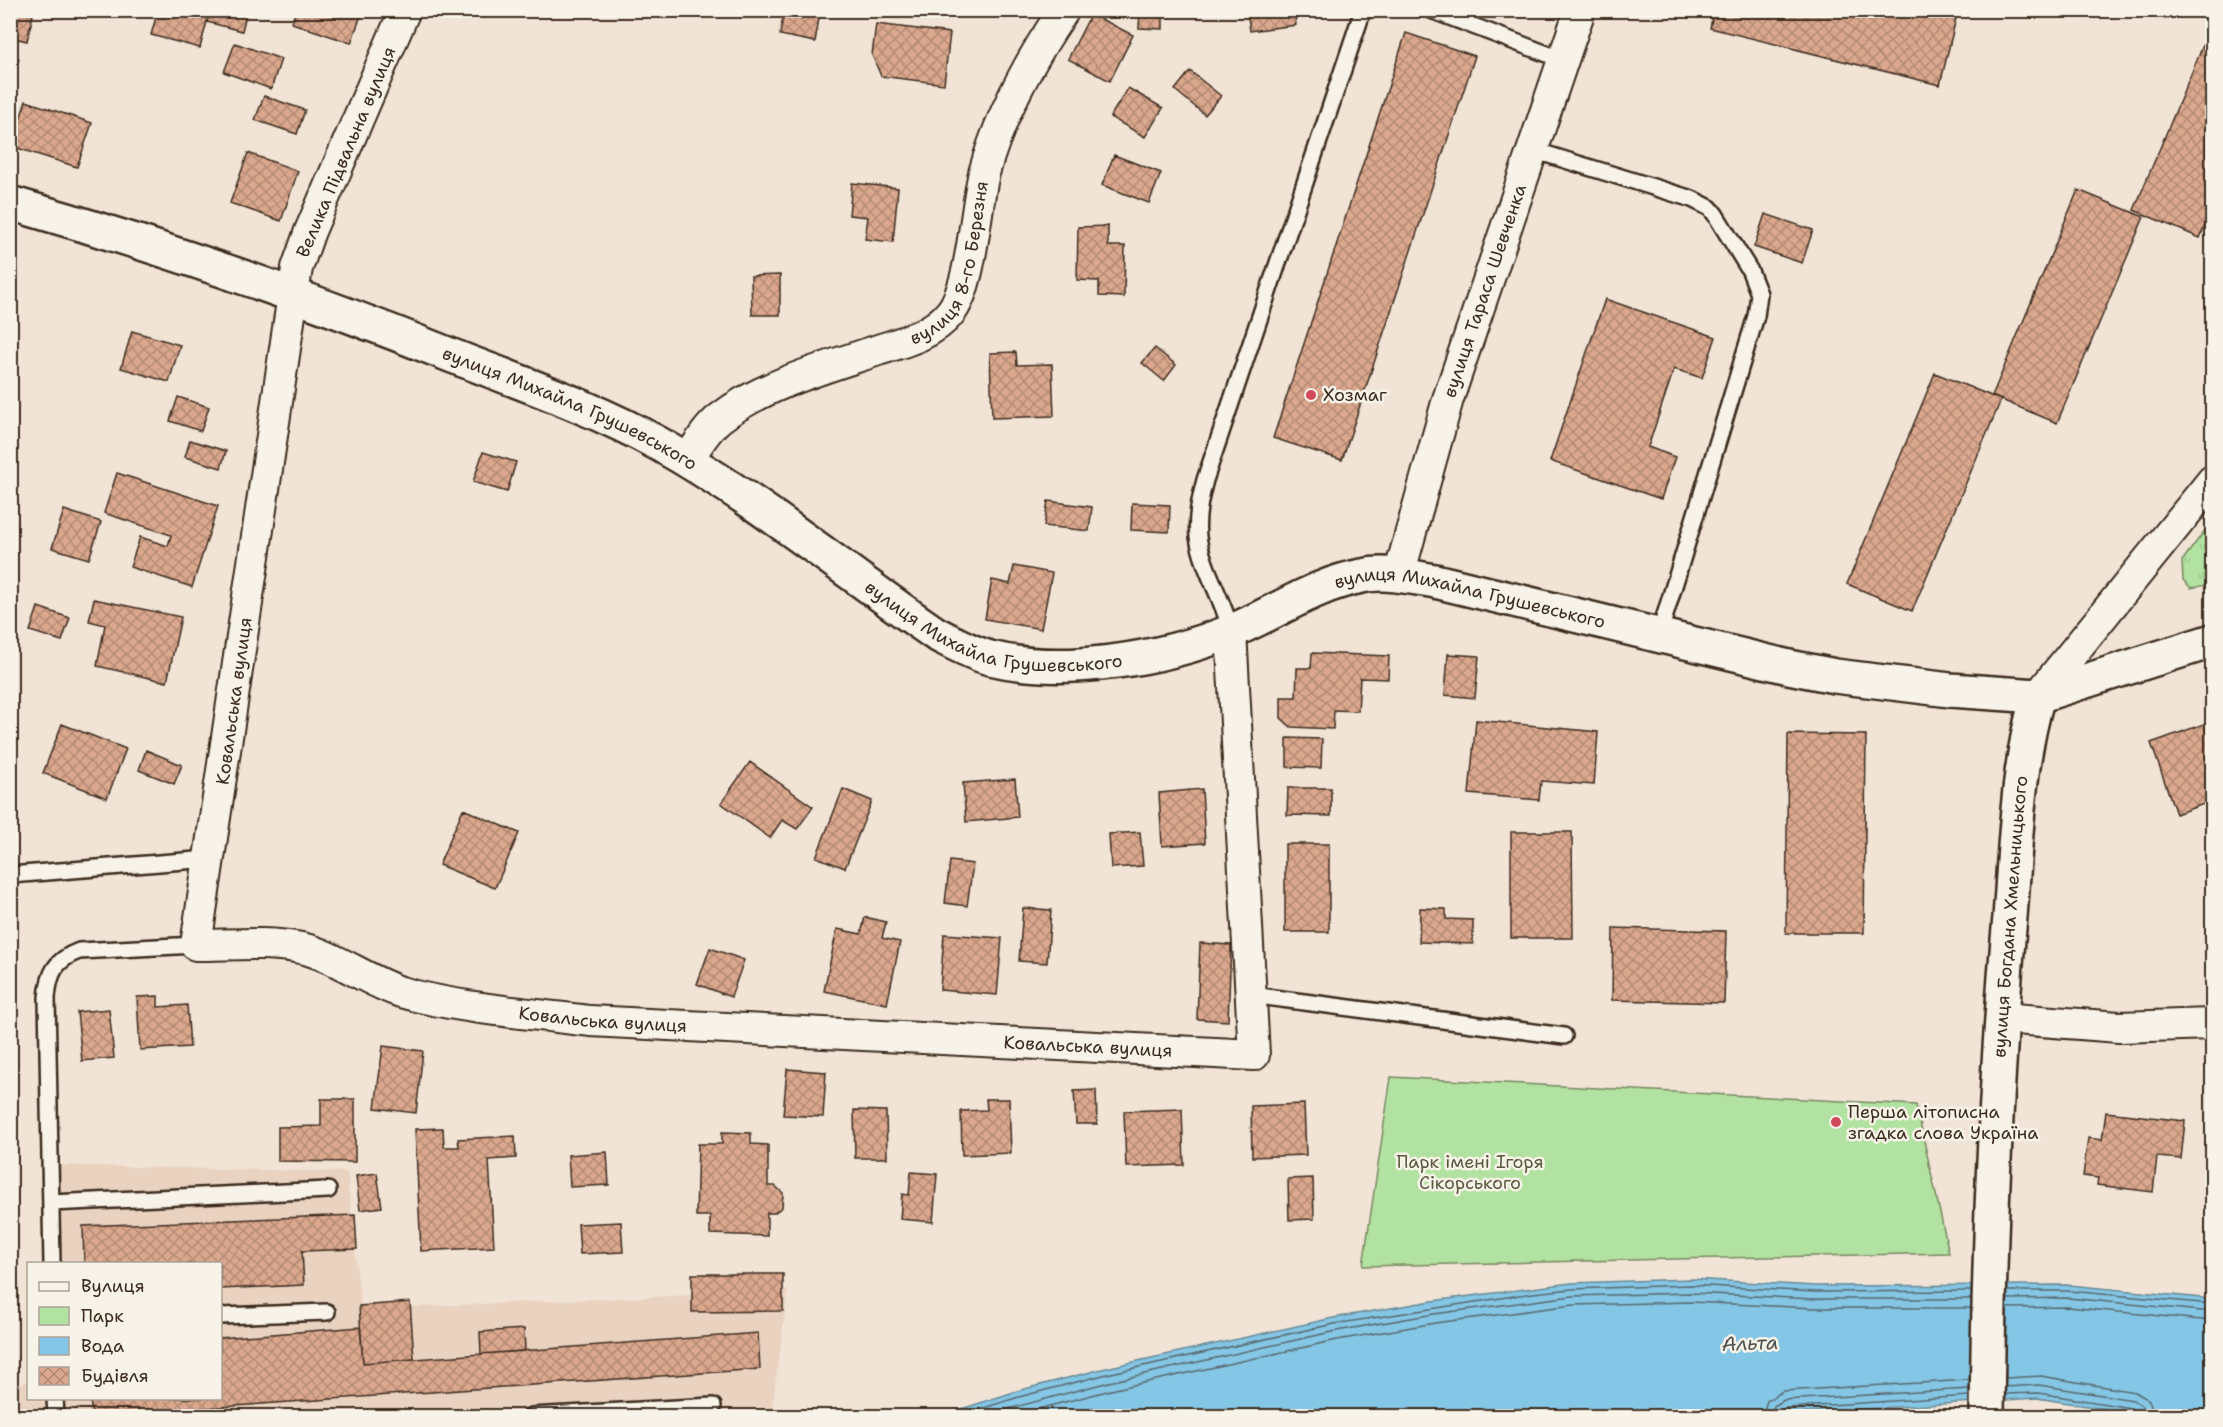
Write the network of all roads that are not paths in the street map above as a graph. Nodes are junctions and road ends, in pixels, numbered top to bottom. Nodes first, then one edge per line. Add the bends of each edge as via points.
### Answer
1 (405, 10) edge
2 (1064, 10) edge
3 (1363, 10) edge
4 (1431, 10) edge
5 (1580, 10) edge
6 (1563, 60) junction
7 (1533, 150) junction
8 (10, 203) edge
9 (292, 295) junction
10 (687, 461) junction
11 (2212, 481) edge
12 (1399, 575) junction
13 (1231, 631) junction
14 (1659, 635) junction
15 (2212, 641) edge
16 (2038, 696) junction
17 (209, 859) junction
18 (10, 875) edge
19 (196, 945) junction
20 (1251, 995) junction
21 (2001, 1018) junction
22 (2212, 1024) edge
23 (1563, 1036) dead end
24 (328, 1190) dead end
25 (51, 1203) junction
26 (52, 1262) edge
27 (327, 1311) dead end
28 (222, 1316) edge
29 (56, 1400) edge
30 (713, 1406) dead end
31 (56, 1416) edge
32 (531, 1416) edge
33 (1986, 1416) edge

1 - 9 street, Велика Підвальна вулиця via 310,231
2 - 10 street, вулиця 8-го Березня via 1003,120 984,172 961,290 949,315 924,334 791,382 736,408 707,431
3 - 13 lane via 1198,510 1198,537 1204,560
4 - 6 lane
5 - 6 street, вулиця Тараса Шевченка
6 - 7 street, вулиця Тараса Шевченка
7 - 12 street, вулиця Тараса Шевченка via 1448,399
7 - 14 lane via 1710,208 1744,261 1759,294 1756,316
8 - 9 main road, вулиця Михайла Грушевського via 178,254
9 - 10 main road, вулиця Михайла Грушевського via 614,422
9 - 17 street, Ковальська вулиця
10 - 13 main road, вулиця Михайла Грушевського via 936,634 988,657 1052,665 1089,663 1171,649
11 - 16 street, вулиця Богдана Хмельницького
12 - 13 main road, вулиця Михайла Грушевського via 1364,575 1331,585
12 - 14 main road, вулиця Михайла Грушевського
13 - 20 street, Ковальська вулиця
14 - 16 main road, вулиця Михайла Грушевського via 1835,676
15 - 16 main road
16 - 21 main road, вулиця Богдана Хмельницького via 2020,794
17 - 18 lane
17 - 19 street, Ковальська вулиця
19 - 20 street, Ковальська вулиця via 303,948 402,992 590,1021 1254,1055
19 - 25 lane via 79,951 66,956 52,970 47,998
20 - 23 lane
21 - 22 street via 2119,1027
21 - 33 main road, вулиця Богдана Хмельницького via 1990,1225
24 - 25 lane
25 - 26 lane
27 - 28 lane
29 - 31 lane
30 - 32 lane

